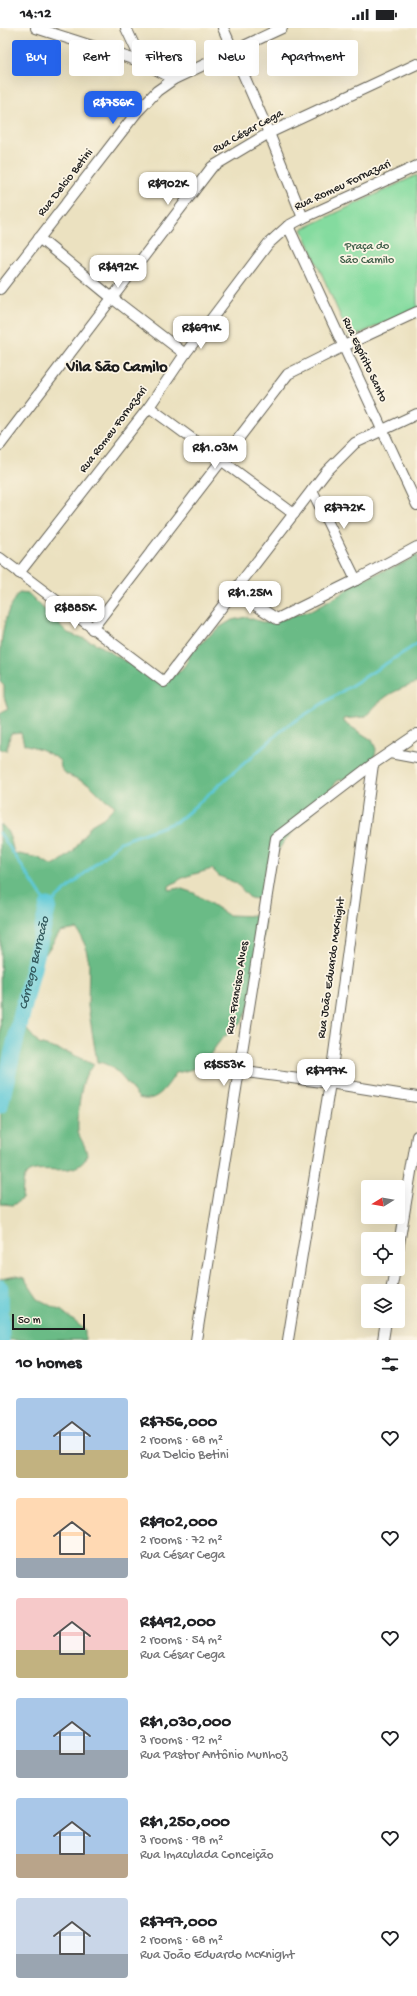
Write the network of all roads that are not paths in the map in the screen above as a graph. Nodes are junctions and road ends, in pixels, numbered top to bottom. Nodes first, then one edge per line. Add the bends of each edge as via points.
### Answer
1 (36, 28) edge
2 (126, 28) edge
3 (223, 28) edge
4 (282, 28) edge
5 (228, 40) edge
6 (255, 40) edge
7 (132, 41) edge
8 (132, 59) edge
9 (417, 64) edge
10 (204, 65) edge
11 (167, 76) edge
12 (244, 76) edge
13 (174, 80) junction
14 (269, 133) junction
15 (417, 166) edge
16 (303, 218) junction
17 (288, 226) junction
18 (39, 238) junction
19 (0, 289) edge
20 (112, 298) junction
21 (417, 312) edge
22 (344, 346) junction
23 (185, 354) junction
24 (149, 407) junction
25 (417, 414) edge
26 (382, 430) junction
27 (0, 445) edge
28 (221, 461) junction
29 (312, 490) junction
30 (417, 504) edge
31 (294, 514) junction
32 (417, 547) edge
33 (0, 558) edge
34 (19, 573) junction
35 (356, 580) junction
36 (235, 592) junction
37 (92, 629) junction
38 (417, 734) edge
39 (390, 753) junction
40 (417, 758) edge
41 (373, 764) junction
42 (238, 1071) junction
43 (330, 1083) junction
44 (417, 1097) edge
45 (417, 1136) edge
46 (401, 1232) edge
47 (385, 1328) edge
48 (196, 1340) edge
49 (288, 1340) edge
50 (383, 1340) edge

1 - 8 street
2 - 7 street
3 - 5 street
4 - 6 street, Rua Delcio Betini
9 - 14 street, Rua César Cega
10 - 13 street, Rua Delcio Betini
11 - 13 street
12 - 14 street
13 - 18 street, Rua Delcio Betini via 157,91 137,112
14 - 16 street
14 - 20 street, Rua César Cega via 212,167
15 - 16 street, Rua Romeu Fornazari
16 - 17 street, Rua Romeu Fornazari
17 - 22 street, Rua Espírito Santo
17 - 23 street, Rua Romeu Fornazari via 268,244
18 - 19 street, Rua Delcio Betini
18 - 20 street
20 - 23 street
20 - 27 street, Rua César Cega
21 - 22 street
22 - 26 street, Rua Espírito Santo
22 - 28 street via 288,374
23 - 24 street, Rua Romeu Fornazari
24 - 28 street
24 - 34 street, Rua Romeu Fornazari
25 - 26 street
26 - 29 street via 355,443
26 - 30 street, Rua Espírito Santo
28 - 31 street
28 - 37 street
29 - 31 street
29 - 35 street
31 - 36 street
32 - 35 street
33 - 34 street
34 - 37 street
35 - 36 street via 277,619
36 - 37 street via 164,682
38 - 39 street, Rua Francisco Alves
39 - 40 street
39 - 41 street, Rua Francisco Alves
41 - 42 street, Rua Francisco Alves via 276,838
41 - 43 street, Rua João Eduardo McKnight
42 - 43 street
42 - 48 street, Rua Francisco Alves
43 - 44 street
43 - 49 street, Rua João Eduardo McKnight
45 - 46 street
47 - 50 street

